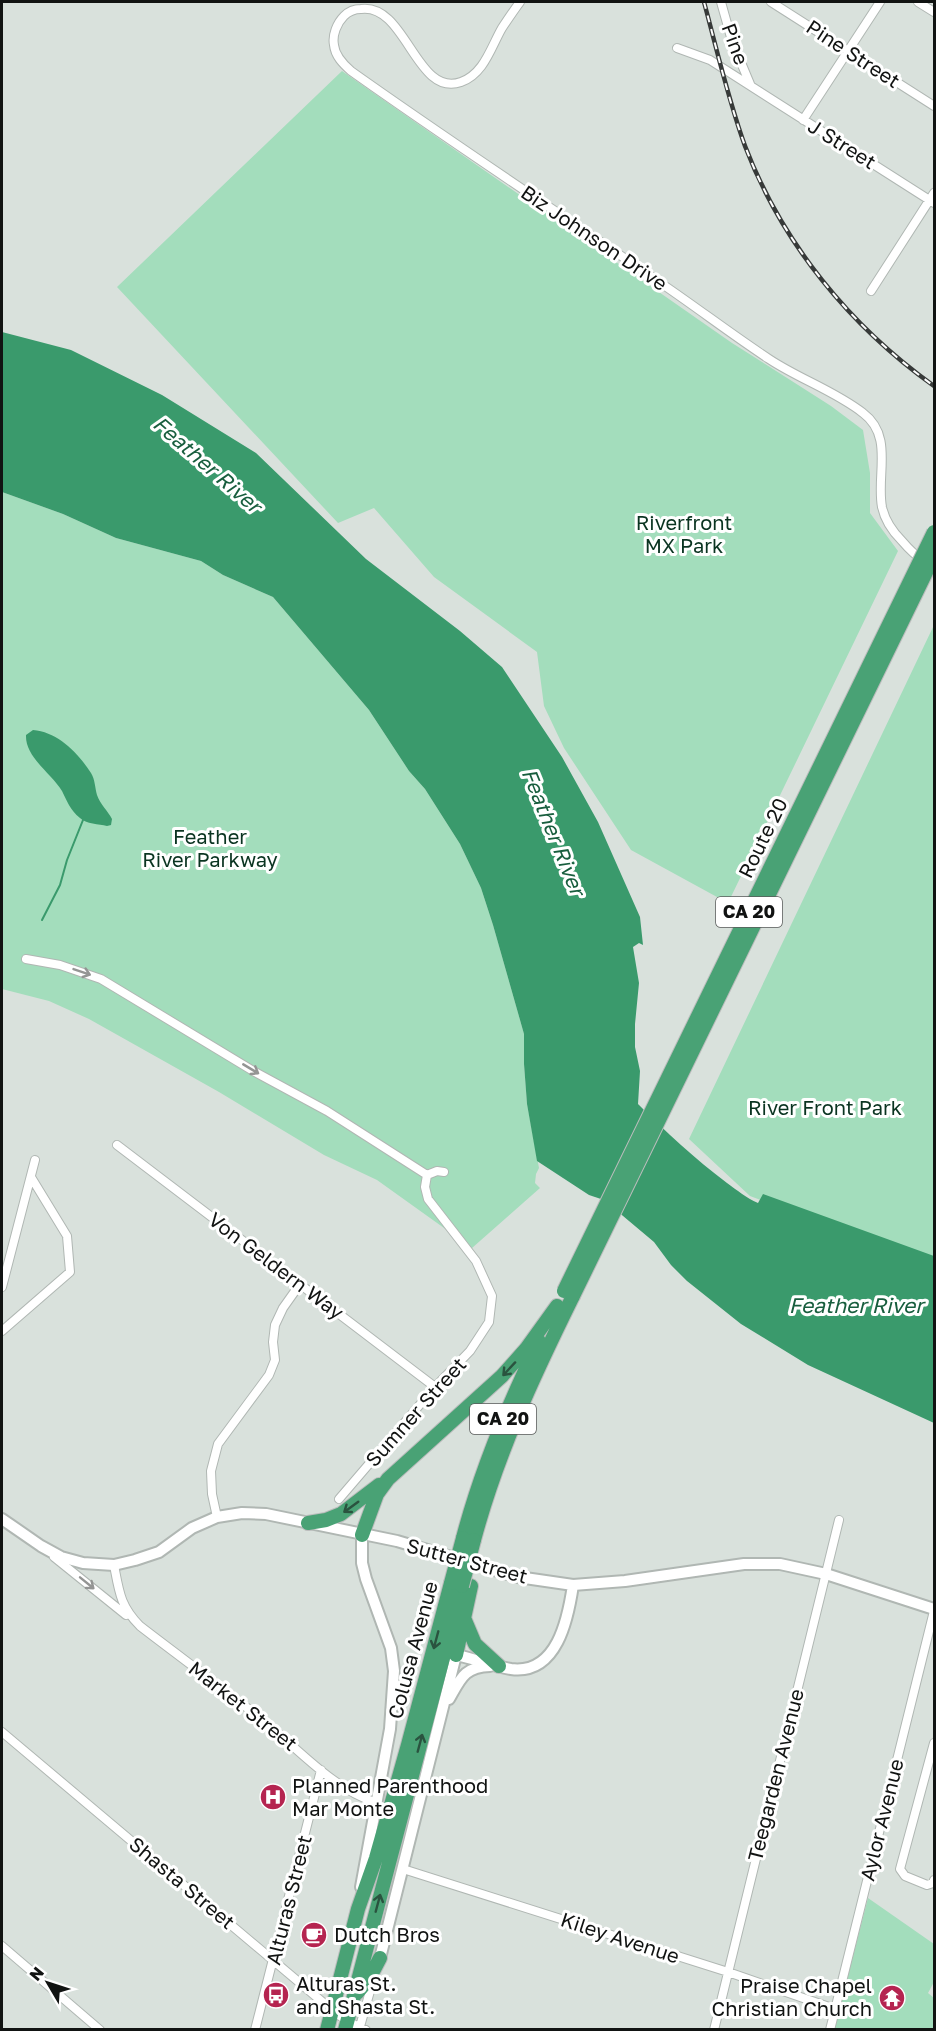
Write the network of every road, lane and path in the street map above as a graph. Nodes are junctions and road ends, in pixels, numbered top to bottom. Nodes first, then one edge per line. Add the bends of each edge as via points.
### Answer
1 (520, 2) edge
2 (721, 2) edge
3 (771, 2) edge
4 (880, 2) edge
5 (918, 2) edge
6 (934, 12) edge
7 (677, 48) dead end
8 (849, 51) junction
9 (751, 85) junction
10 (934, 106) edge
11 (803, 120) junction
12 (933, 198) edge
13 (871, 291) dead end
14 (934, 532) edge
15 (934, 556) edge
16 (934, 565) edge
17 (26, 959) dead end
18 (117, 1145) dead end
19 (35, 1160) dead end
20 (444, 1172) dead end
21 (427, 1175) junction
22 (31, 1177) junction
23 (300, 1284) junction
24 (2, 1287) edge
25 (568, 1293) junction
26 (557, 1306) junction
27 (2, 1332) edge
28 (435, 1387) junction
29 (388, 1479) junction
30 (339, 1499) dead end
31 (218, 1517) junction
32 (839, 1520) dead end
33 (2, 1522) edge
34 (308, 1523) junction
35 (362, 1535) junction
36 (472, 1540) junction
37 (41, 1546) junction
38 (114, 1565) junction
39 (826, 1574) junction
40 (461, 1585) junction
41 (573, 1585) junction
42 (934, 1610) edge
43 (464, 1618) junction
44 (140, 1626) junction
45 (456, 1655) junction
46 (499, 1666) junction
47 (443, 1709) junction
48 (2, 1732) edge
49 (934, 1743) edge
50 (321, 1770) junction
51 (376, 1803) junction
52 (403, 1869) junction
53 (934, 1880) edge
54 (358, 1909) junction
55 (2, 1946) edge
56 (380, 1958) junction
57 (273, 1959) junction
58 (728, 1972) junction
59 (354, 1996) junction
60 (835, 2009) junction
61 (332, 2010) junction
62 (91, 2026) edge
63 (355, 2027) edge
64 (100, 2030) edge
65 (255, 2030) edge
66 (327, 2030) edge
67 (714, 2030) edge
68 (830, 2030) edge

1 - 16 street, Biz Johnson Drive via 483,64 468,78 454,84 421,65 393,23 375,9 346,14 334,33 333,45 351,71 464,151 769,359 866,415 877,429 881,444 881,497 891,530 917,556
2 - 9 street, Pine
3 - 8 street, Pine Street
4 - 8 street
5 - 6 street
7 - 9 street, J Street via 705,57
8 - 10 street, Pine Street
8 - 11 street
9 - 11 street, J Street
11 - 12 street, J Street
12 - 13 street
14 - 25 highway, Route 20 / CA 20, bridge
15 - 25 highway, Route 20 / CA 20, bridge
17 -> 21 street via 101,979 327,1111
18 - 23 street, Von Geldern Way
19 - 22 street
20 - 21 street
21 - 28 street, Sumner Street via 428,1199 476,1261 492,1296 489,1322 470,1351
22 - 24 street
22 - 27 street via 68,1236 70,1272
23 - 28 street, Von Geldern Way
23 - 31 street via 275,1325 274,1360 269,1375 218,1444 211,1471
25 - 26 highway, Colusa Avenue / CA 20
25 - 36 highway, Colusa Avenue / CA 20 via 514,1421
26 -> 29 highway via 502,1376
26 - 36 highway, Colusa Avenue / CA 20 via 497,1433 479,1484
28 - 30 street, Sumner Street
29 -> 34 highway via 341,1514
29 - 35 highway via 377,1494
31 - 34 main road, Sutter Street via 266,1514
31 - 38 main road, Sutter Street via 192,1528 159,1552
32 - 39 street, Teegarden Avenue
33 - 37 main road, Market Street
34 - 35 main road, Sutter Street
35 - 41 main road, Sutter Street via 397,1541 518,1577
35 - 51 main road via 362,1563 391,1648 394,1671 390,1730
36 - 40 highway, Colusa Avenue / CA 20, bridge
37 - 38 main road, Market Street via 83,1563
37 -> 44 street, Market Street
38 - 44 street, Market Street via 120,1599
39 - 41 main road, Sutter Street via 780,1564 744,1564
39 - 42 main road, Sutter Street
39 - 58 street, Teegarden Avenue
40 - 43 highway
40 -> 54 highway, Colusa Avenue / CA 20
59 -> 40 highway, Colusa Avenue / CA 20
41 - 46 main road via 562,1635 542,1662 513,1669
42 - 60 street, Aylor Avenue
43 - 45 highway
43 - 46 highway via 475,1644
44 - 50 street, Market Street via 261,1718
45 - 46 main road
45 - 47 main road
46 - 47 main road via 468,1671
47 - 52 main road
48 - 57 street, Shasta Street
49 - 53 street via 900,1869 905,1876 927,1885
50 - 51 street, Market Street via 351,1793
50 - 57 street, Alturas Street
51 - 54 main road
52 - 56 main road
52 - 58 street, Kiley Avenue
54 - 61 highway, Colusa Avenue / CA 20
55 - 62 street
56 - 59 highway
56 - 63 street
57 - 61 street, Shasta Street
57 - 65 street, Alturas Street
58 - 60 street, Kiley Avenue
58 - 67 street, Teegarden Avenue
59 - 63 highway, Colusa Avenue / CA 20
60 - 68 street, Aylor Avenue
61 - 63 street, Shasta Street
61 - 66 highway, Colusa Avenue / CA 20
62 - 64 street

